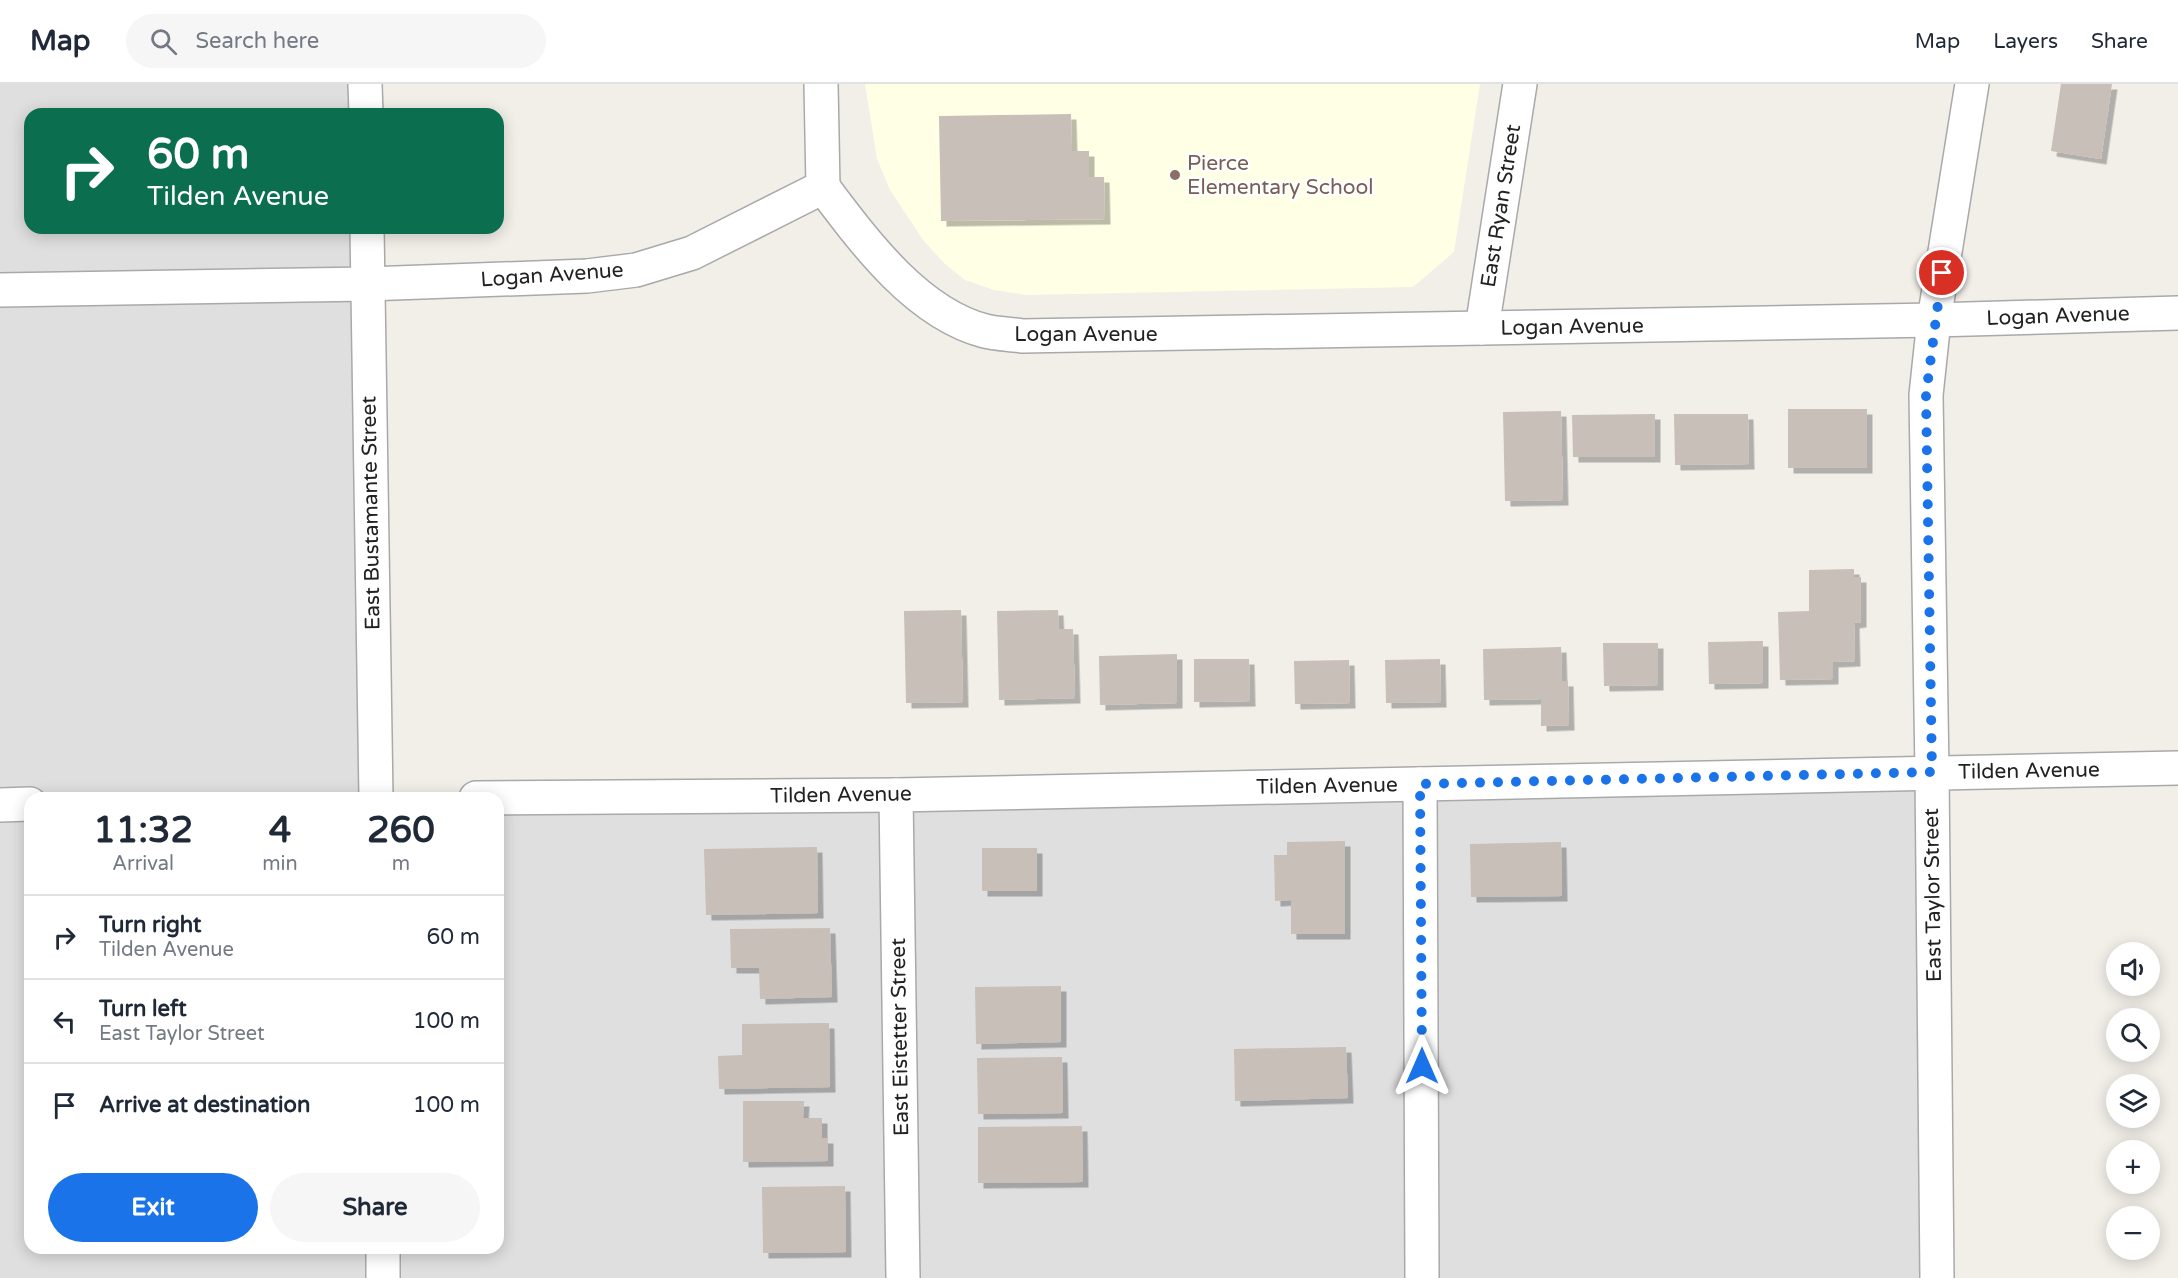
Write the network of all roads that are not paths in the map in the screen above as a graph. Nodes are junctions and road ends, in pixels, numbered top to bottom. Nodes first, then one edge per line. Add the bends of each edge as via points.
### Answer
1 (365, 84) edge
2 (821, 84) edge
3 (1520, 84) edge
4 (1972, 84) edge
5 (366, 108) edge
6 (823, 187) junction
7 (367, 234) edge
8 (368, 284) junction
9 (0, 290) edge
10 (2178, 313) edge
11 (1934, 320) junction
12 (1482, 328) junction
13 (2178, 768) edge
14 (1932, 772) junction
15 (1420, 784) junction
16 (376, 792) edge
17 (896, 795) junction
18 (504, 798) edge
19 (0, 804) edge
20 (24, 804) edge
21 (383, 1254) edge
22 (383, 1278) edge
23 (903, 1278) edge
24 (1422, 1278) edge
25 (1937, 1278) edge

1 - 5 street
2 - 6 street
3 - 12 street, East Ryan Street
4 - 11 street, East Taylor Street
6 - 8 street, Logan Avenue via 692,253 636,270 587,276
6 - 12 street, Logan Avenue via 869,248 895,275 951,317 984,330 1022,336
7 - 8 street, East Bustamante Street
8 - 9 street, Logan Avenue
8 - 16 street, East Bustamante Street
10 - 11 street, Logan Avenue
11 - 12 street, Logan Avenue
11 - 14 street, East Taylor Street via 1926,395
13 - 14 street, Tilden Avenue
14 - 15 street, Tilden Avenue
14 - 25 street, East Taylor Street
15 - 17 street, Tilden Avenue
15 - 24 street
17 - 18 street, Tilden Avenue
17 - 23 street, East Eistetter Street
19 - 20 street
21 - 22 street

